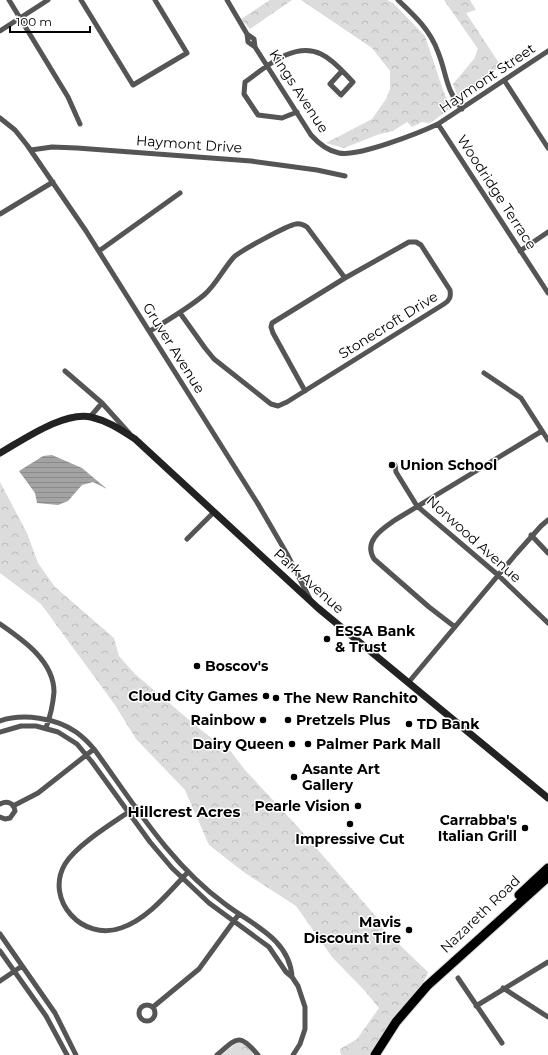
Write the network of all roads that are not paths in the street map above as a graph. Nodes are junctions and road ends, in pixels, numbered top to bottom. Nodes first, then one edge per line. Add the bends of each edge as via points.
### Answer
1 (9, 0) edge
2 (48, 0) edge
3 (81, 0) edge
4 (155, 0) edge
5 (227, 0) edge
6 (398, 0) edge
7 (20, 18) junction
8 (0, 31) edge
9 (548, 51) edge
10 (268, 66) junction
11 (342, 71) junction
12 (504, 80) junction
13 (462, 109) junction
14 (297, 112) junction
15 (0, 118) edge
16 (80, 124) dead end
17 (438, 124) junction
18 (548, 148) edge
19 (31, 150) junction
20 (345, 176) dead end
21 (53, 182) junction
22 (180, 193) dead end
23 (0, 214) edge
24 (548, 232) edge
25 (98, 251) junction
26 (520, 251) junction
27 (345, 278) junction
28 (548, 293) edge
29 (180, 312) junction
30 (150, 331) junction
31 (64, 371) dead end
32 (484, 373) dead end
33 (305, 391) junction
34 (102, 404) junction
35 (90, 417) junction
36 (542, 431) junction
37 (135, 439) junction
38 (548, 440) edge
39 (0, 453) edge
40 (395, 465) dead end
41 (417, 506) junction
42 (214, 512) junction
43 (548, 520) edge
44 (531, 536) junction
45 (187, 539) dead end
46 (548, 553) edge
47 (498, 575) junction
48 (311, 602) junction
49 (548, 614) edge
50 (543, 619) junction
51 (548, 623) edge
52 (0, 624) edge
53 (455, 627) junction
54 (408, 683) junction
55 (0, 721) edge
56 (49, 721) junction
57 (46, 728) junction
58 (0, 732) edge
59 (94, 749) junction
60 (87, 755) junction
61 (548, 798) edge
62 (0, 804) edge
63 (13, 806) junction
64 (136, 807) junction
65 (128, 812) junction
66 (0, 817) edge
67 (548, 868) edge
68 (188, 872) junction
69 (548, 877) edge
70 (182, 878) junction
71 (239, 914) junction
72 (234, 920) junction
73 (0, 934) edge
74 (0, 951) edge
75 (548, 962) edge
76 (22, 966) junction
77 (14, 971) junction
78 (292, 977) junction
79 (458, 978) dead end
80 (0, 981) edge
81 (433, 981) junction
82 (503, 988) junction
83 (476, 1006) junction
84 (153, 1007) dead end
85 (548, 1017) edge
86 (502, 1043) dead end
87 (67, 1055) edge
88 (76, 1055) edge
89 (217, 1055) edge
90 (258, 1055) edge
91 (293, 1055) edge
92 (375, 1055) edge

1 - 7 street
2 - 7 street
3 - 4 street via 133,86 187,53
5 - 10 street, Kings Avenue via 247,34 254,38 255,47
6 - 13 street via 422,23 431,36 439,53 450,92
7 - 8 street
7 - 16 street via 68,97
9 - 12 street, Haymont Street
10 - 11 street via 295,51 304,50 323,54
10 - 14 street, Kings Avenue
10 - 14 street via 245,82 244,94 258,115 282,118
11 - 11 street via 353,82 341,95 330,84
12 - 13 street, Haymont Street
12 - 18 street
13 - 17 street, Haymont Street
14 - 17 street, Kings Avenue via 316,141 332,152 344,154 423,131
15 - 19 street, Gruver Avenue via 15,130
17 - 26 street, Woodridge Terrace
19 - 20 street, Haymont Drive via 52,147 77,148 251,161
19 - 21 street, Gruver Avenue
21 - 23 street
21 - 25 street, Gruver Avenue
22 - 25 street
24 - 26 street
25 - 30 street, Gruver Avenue
26 - 28 street, Woodridge Terrace
27 - 29 street via 308,227 297,223 235,256 210,289
27 - 33 street via 272,323 273,333
27 - 33 street, Stonecroft Drive via 409,242 416,242 425,249 451,295 444,304
29 - 30 street
29 - 33 street, Stonecroft Drive via 214,359 271,404 281,405
30 - 48 street, Gruver Avenue via 258,504
31 - 34 street, Park Avenue
32 - 36 street via 520,398
34 - 35 street
34 - 37 street, Park Avenue
35 - 37 main road via 111,424
35 - 39 main road via 70,418 52,424
36 - 38 street
36 - 41 street
37 - 42 main road, Park Avenue
40 - 41 street, Norwood Avenue via 396,472
41 - 47 street, Norwood Avenue
41 - 53 street via 386,526 375,537 371,542 371,554
42 - 45 street
42 - 48 main road, Park Avenue
43 - 44 street
44 - 46 street
44 - 47 street
47 - 50 street, Norwood Avenue
47 - 53 street
48 - 54 main road, Park Avenue
49 - 50 street
50 - 51 street, Norwood Avenue
52 - 56 street via 34,651 45,665 54,691
53 - 54 street
54 - 61 main road, Park Avenue
55 - 56 street via 30,717
56 - 57 street
56 - 59 street via 69,727
57 - 58 street via 21,726
57 - 60 street via 71,740
59 - 60 street
59 - 64 street
60 - 63 street via 38,793
60 - 65 street
62 - 63 street via 9,802
63 - 66 street via 12,816 8,819
64 - 65 street
64 - 68 street
65 - 70 street via 161,856
65 - 70 street via 82,845 64,865 60,877 60,890 69,914 88,928 103,931 118,929 146,913
67 - 81 highway, Nazareth Road via 468,943
68 - 70 street
68 - 71 street
69 - 81 highway, Nazareth Road
70 - 72 street via 209,903
71 - 72 street
71 - 78 street via 277,943 288,959
72 - 78 street via 266,943
72 - 84 street via 199,969
73 - 76 street
74 - 77 street
75 - 82 street
76 - 77 street
76 - 88 street via 55,1013
77 - 80 street
77 - 87 street via 46,1016
78 - 91 street via 301,992 306,1014 302,1040
79 - 83 street
81 - 92 highway, Nazareth Road via 400,1017
82 - 83 street
82 - 85 street
83 - 86 street
89 - 90 street via 239,1040 246,1042

